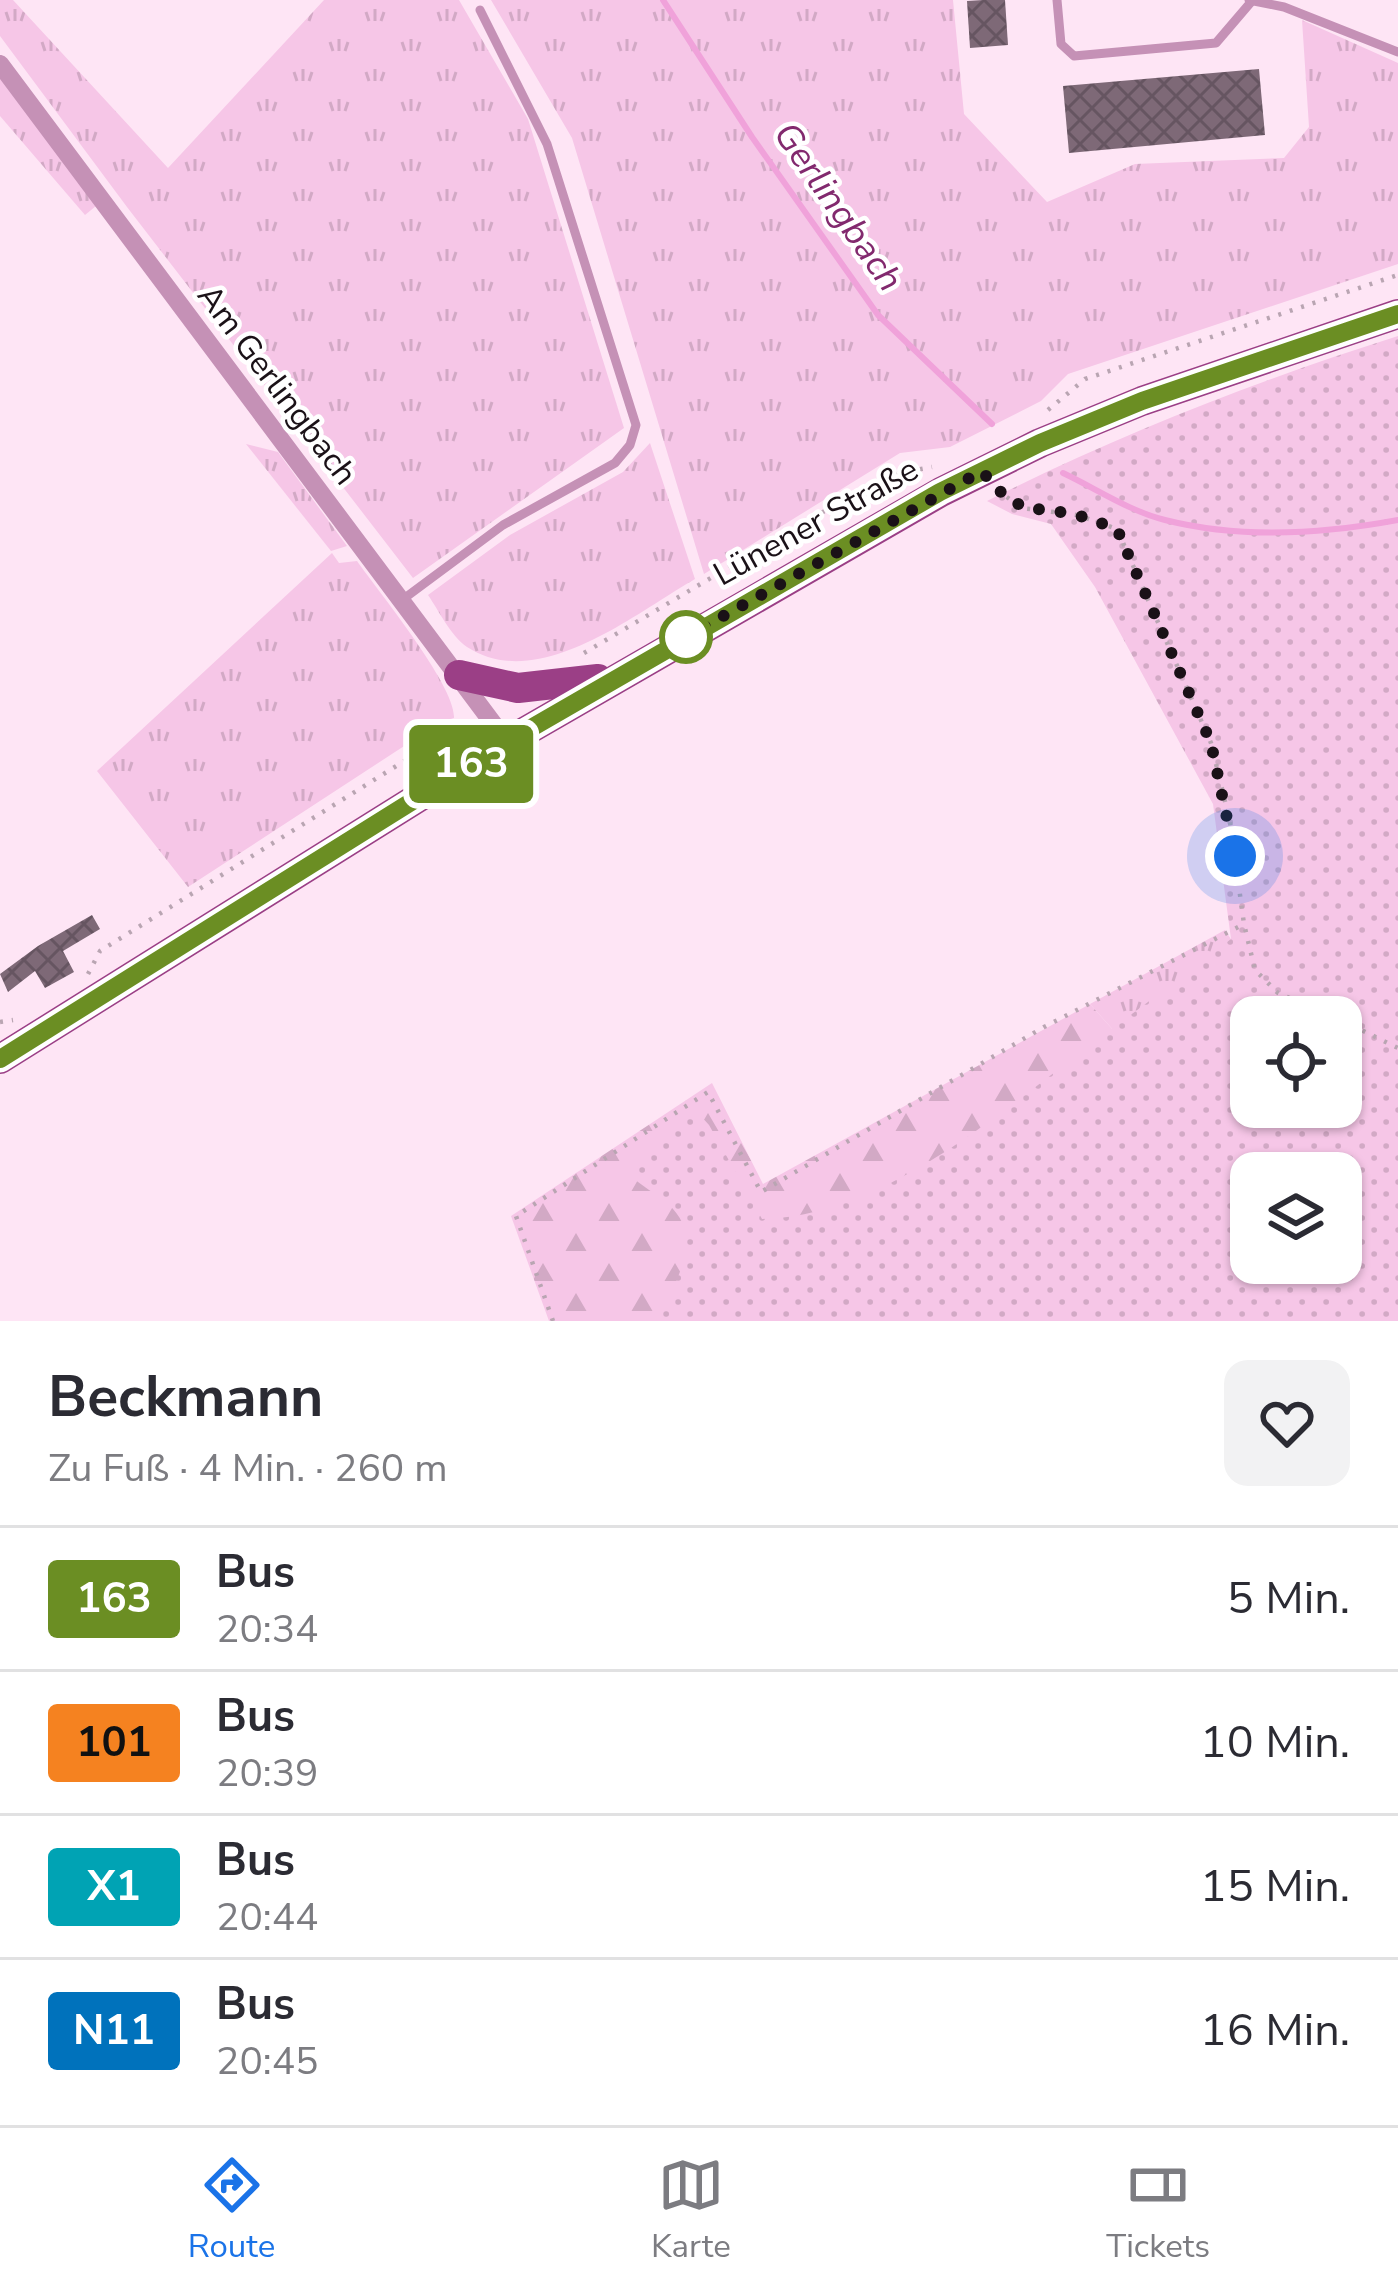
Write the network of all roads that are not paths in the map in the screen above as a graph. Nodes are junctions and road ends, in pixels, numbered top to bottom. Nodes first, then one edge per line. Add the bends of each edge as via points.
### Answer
1 (1057, 0) edge
2 (1250, 1) edge
3 (480, 10) dead end
4 (1398, 52) edge
5 (0, 64) edge
6 (1398, 314) edge
7 (402, 600) junction
8 (460, 676) junction
9 (616, 676) junction
10 (507, 742) junction
11 (0, 1059) edge

1 - 2 lane via 1061,44 1074,56 1216,43
2 - 4 lane
3 - 7 lane via 547,144 636,425 615,463 503,525
5 - 7 street, Am Gerlingbach
6 - 9 main road, Lünener Straße via 1142,401 982,471
7 - 8 street, Am Gerlingbach
8 - 9 main road via 518,688
8 - 10 street, Am Gerlingbach
9 - 10 main road, Lünener Straße
10 - 11 main road, Lünener Straße

